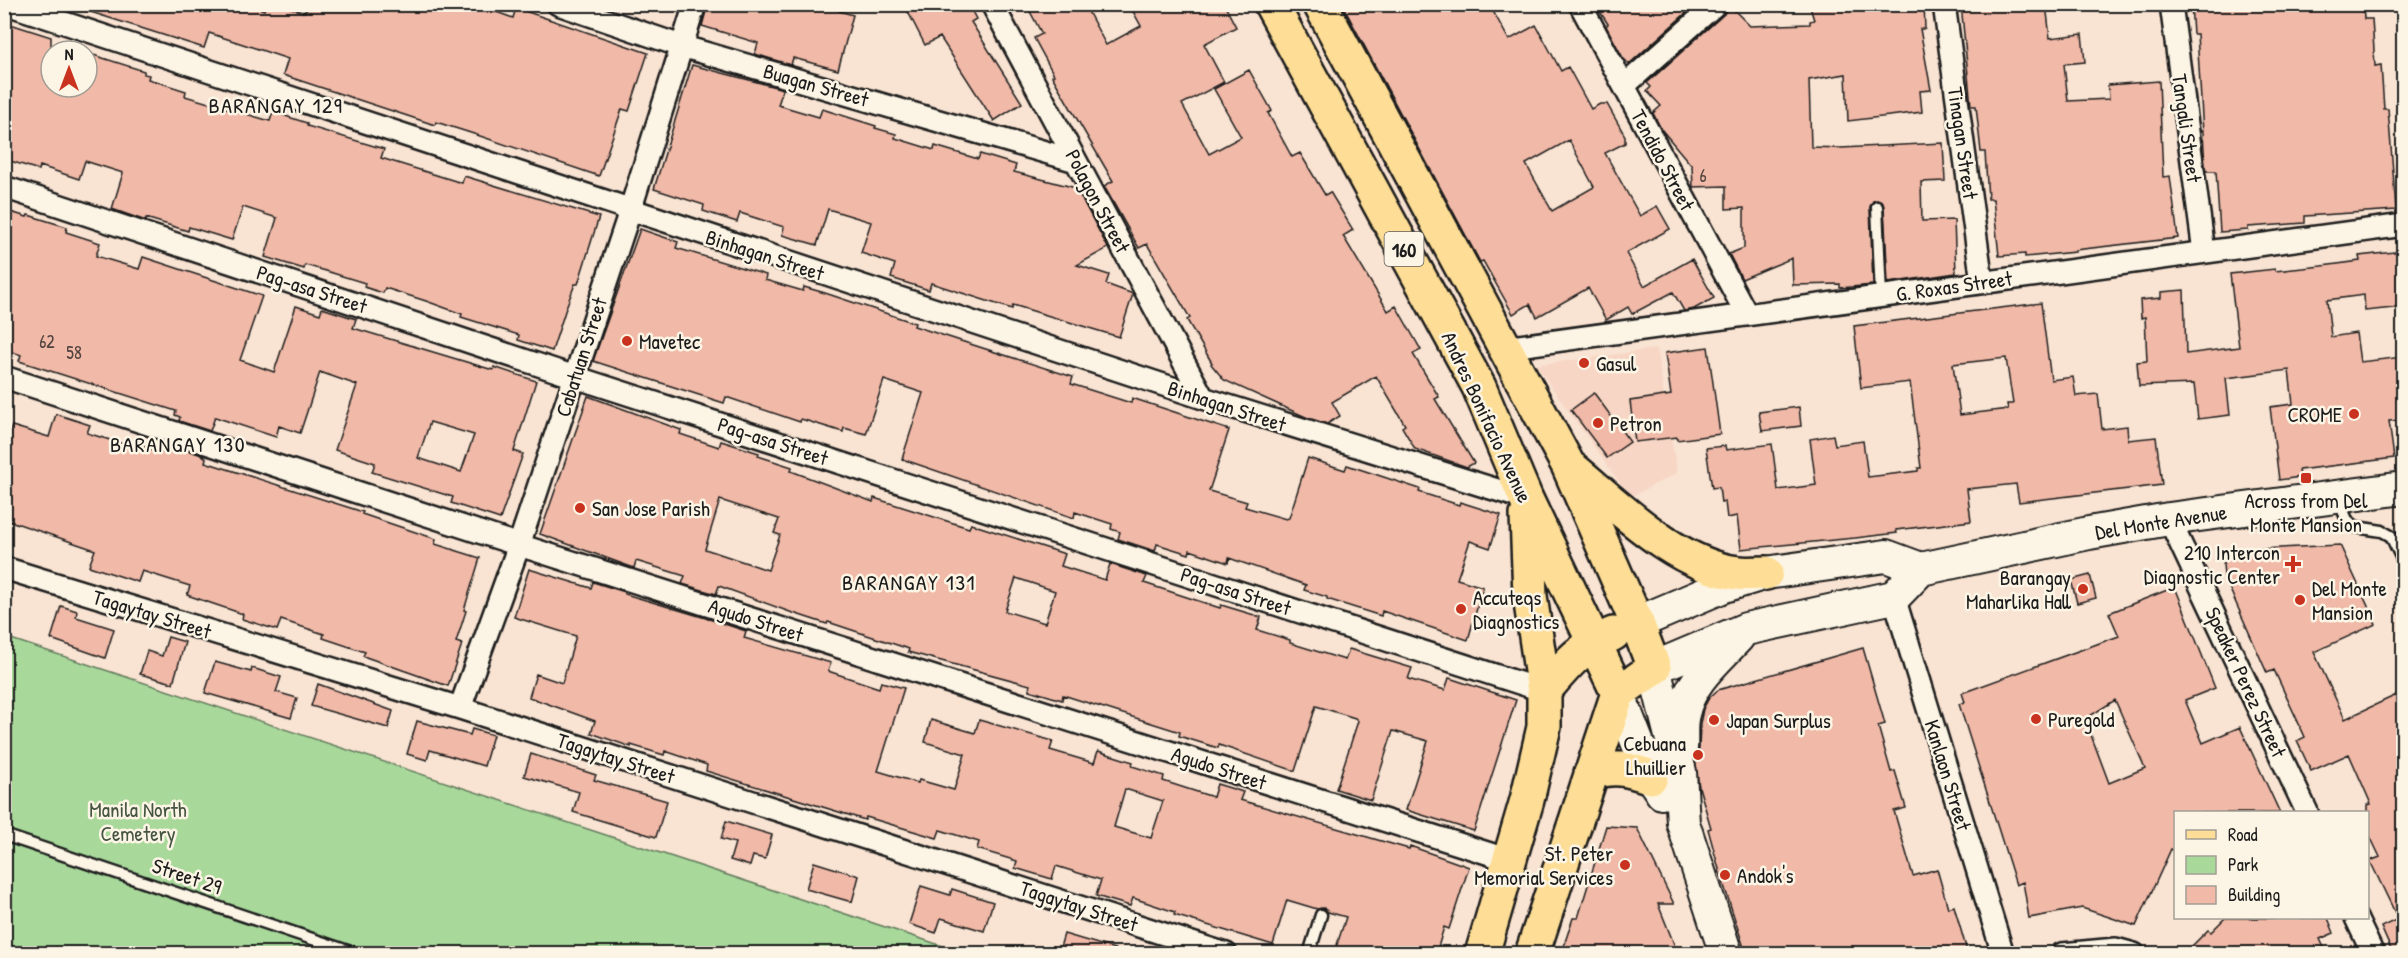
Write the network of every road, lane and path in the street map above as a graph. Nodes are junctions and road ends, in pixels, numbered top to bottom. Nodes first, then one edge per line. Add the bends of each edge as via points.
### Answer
1 (7, 4) edge
2 (558, 4) edge
3 (695, 4) edge
4 (992, 4) edge
5 (1271, 4) edge
6 (1320, 4) edge
7 (1580, 4) edge
8 (1716, 4) edge
9 (1944, 4) edge
10 (2171, 4) edge
11 (681, 46) junction
12 (1624, 86) junction
13 (1076, 161) junction
14 (4, 187) edge
15 (1877, 207) dead end
16 (630, 210) junction
17 (2403, 225) edge
18 (2204, 252) junction
19 (1982, 282) junction
20 (1881, 296) junction
21 (1747, 315) junction
22 (1504, 348) junction
23 (4, 377) edge
24 (575, 377) junction
25 (1203, 398) junction
26 (1568, 465) junction
27 (2403, 488) edge
28 (2338, 498) junction
29 (1526, 499) junction
30 (2169, 519) junction
31 (519, 544) junction
32 (2403, 563) edge
33 (4, 568) edge
34 (1921, 568) junction
35 (1766, 573) junction
36 (1894, 597) junction
37 (1637, 622) junction
38 (1746, 629) junction
39 (1594, 642) junction
40 (1654, 668) junction
41 (1544, 691) junction
42 (1618, 693) junction
43 (460, 708) junction
44 (1591, 773) junction
45 (1666, 775) junction
46 (2306, 811) edge
47 (4, 835) edge
48 (1509, 860) junction
49 (1321, 915) dead end
50 (2356, 919) edge
51 (357, 954) edge
52 (1226, 954) edge
53 (1309, 954) edge
54 (1482, 954) edge
55 (1532, 954) edge
56 (1726, 954) edge
57 (2003, 954) edge
58 (2062, 954) edge
59 (2134, 954) edge
60 (2373, 954) edge

1 - 16 street, Binhagan Street
2 - 11 street, Buagan Street
3 - 11 street, Cabatuan Street
4 - 13 street, Polagon Street
5 - 29 main road, Andres Bonifacio Avenue / 160 via 1479,387
6 - 22 main road, Andres Bonifacio Avenue / 160
7 - 12 street, Tendido Street
8 - 12 street
9 - 19 street, Tinagan Street
10 - 18 street, Tangali Street
11 - 13 street, Buagan Street
11 - 16 street, Cabatuan Street
12 - 21 street, Tendido Street
13 - 25 street, Polagon Street
14 - 24 street, Pag-asa Street
15 - 20 lane
16 - 24 street, Cabatuan Street
16 - 25 street, Binhagan Street
17 - 18 street, G. Roxas Street
18 - 19 street, G. Roxas Street
19 - 20 street, G. Roxas Street
20 - 21 street, G. Roxas Street
21 - 22 street, G. Roxas Street
22 - 26 main road, Andres Bonifacio Avenue / 160
23 - 31 street, Agudo Street
24 - 31 street, Cabatuan Street
24 - 41 street, Pag-asa Street
25 - 29 street, Binhagan Street
26 - 35 main road via 1636,523 1696,560 1736,573
26 - 37 main road, Andres Bonifacio Avenue / 160
27 - 28 main road, Del Monte Avenue
28 - 30 main road, Del Monte Avenue
28 - 32 lane via 2347,520 2356,527 2391,536
29 - 39 main road, Andres Bonifacio Avenue / 160
29 - 41 main road via 1530,596
30 - 34 main road, Del Monte Avenue
30 - 46 street, Speaker Perez Street
31 - 43 street, Cabatuan Street
31 - 48 street, Agudo Street
33 - 43 street, Tagaytay Street
34 - 35 main road via 1886,556
34 - 36 main road
35 - 37 main road
36 - 38 main road
36 - 57 street, Kanlaon Street
37 - 39 main road
37 - 40 main road, Andres Bonifacio Avenue / 160
38 - 40 main road
38 - 45 main road via 1690,692
39 - 41 main road via 1575,655
39 - 42 main road, Andres Bonifacio Avenue / 160
40 - 42 main road
40 - 45 main road
41 - 48 main road via 1544,727
42 - 44 main road
42 - 45 main road
43 - 52 street, Tagaytay Street
44 - 45 main road via 1605,768
44 - 55 main road
45 - 56 main road
47 - 51 lane, Street 29
48 - 54 main road
49 - 53 lane
50 - 60 street
58 - 59 street via 2116,949

